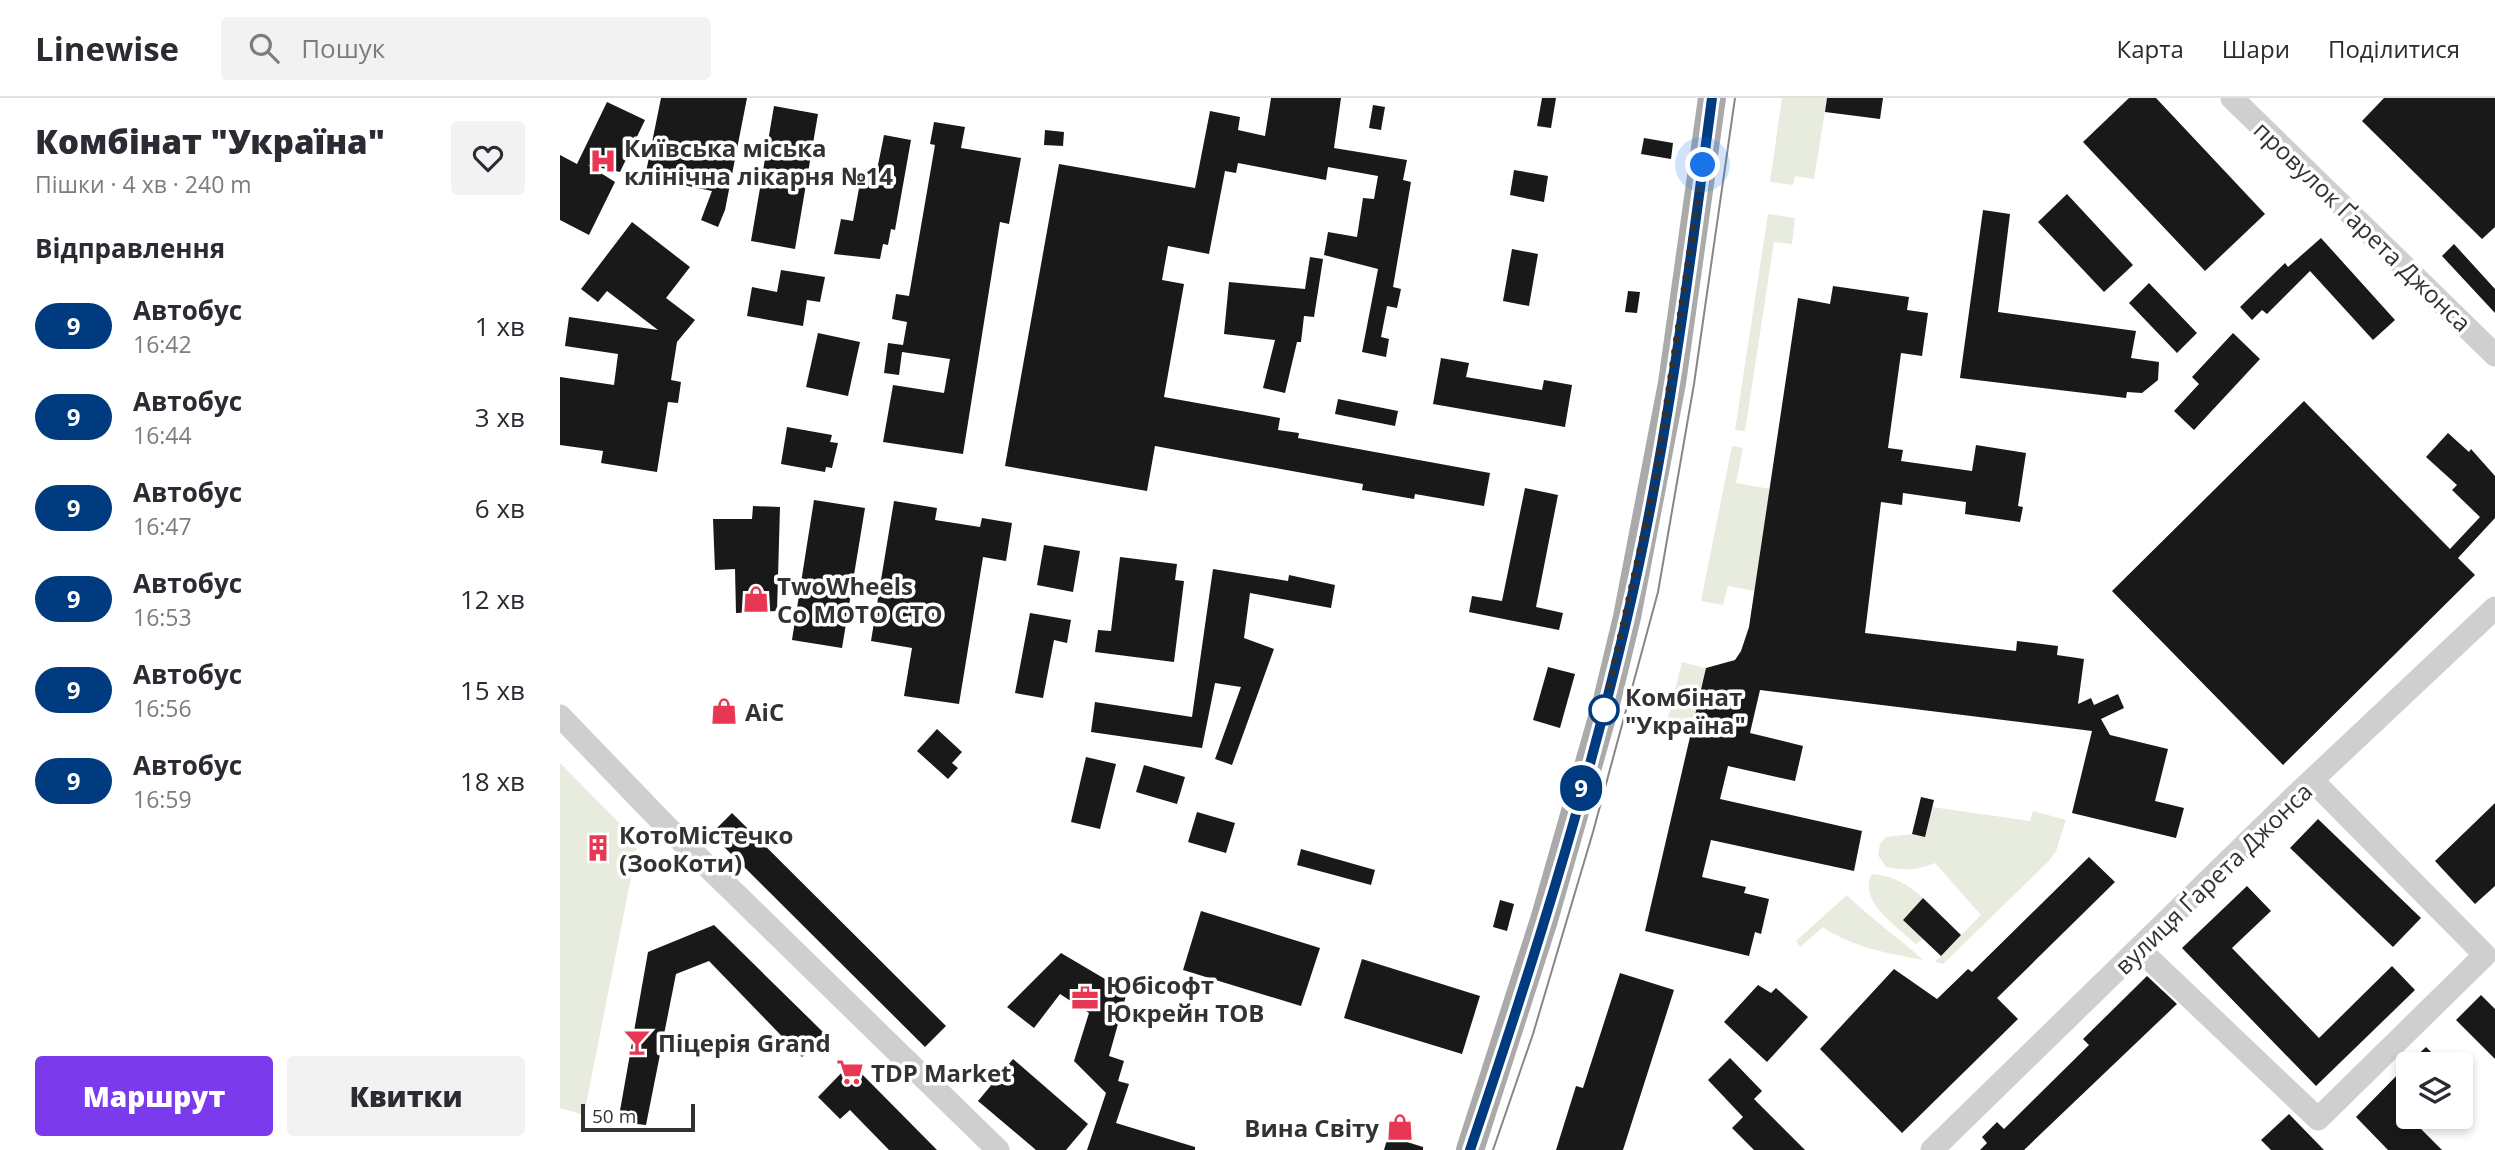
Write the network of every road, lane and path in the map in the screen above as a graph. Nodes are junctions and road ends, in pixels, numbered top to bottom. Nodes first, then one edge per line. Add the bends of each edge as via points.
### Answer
1 (1712, 98) edge
2 (2232, 98) edge
3 (2495, 355) edge
4 (2495, 608) edge
5 (560, 716) edge
6 (2313, 781) junction
7 (2139, 949) junction
8 (2490, 960) edge
9 (999, 1150) edge
10 (1470, 1150) edge
11 (1932, 1150) edge

1 - 10 main road via 1672,383 1627,617 1544,920
2 - 3 street, провулок Ґарета Джонса
4 - 6 street, вулиця Ґарета Джонса
5 - 9 street via 665,825
6 - 7 street, вулиця Ґарета Джонса
6 - 8 street
7 - 8 street via 2318,1119
7 - 11 street, вулиця Ґарета Джонса

